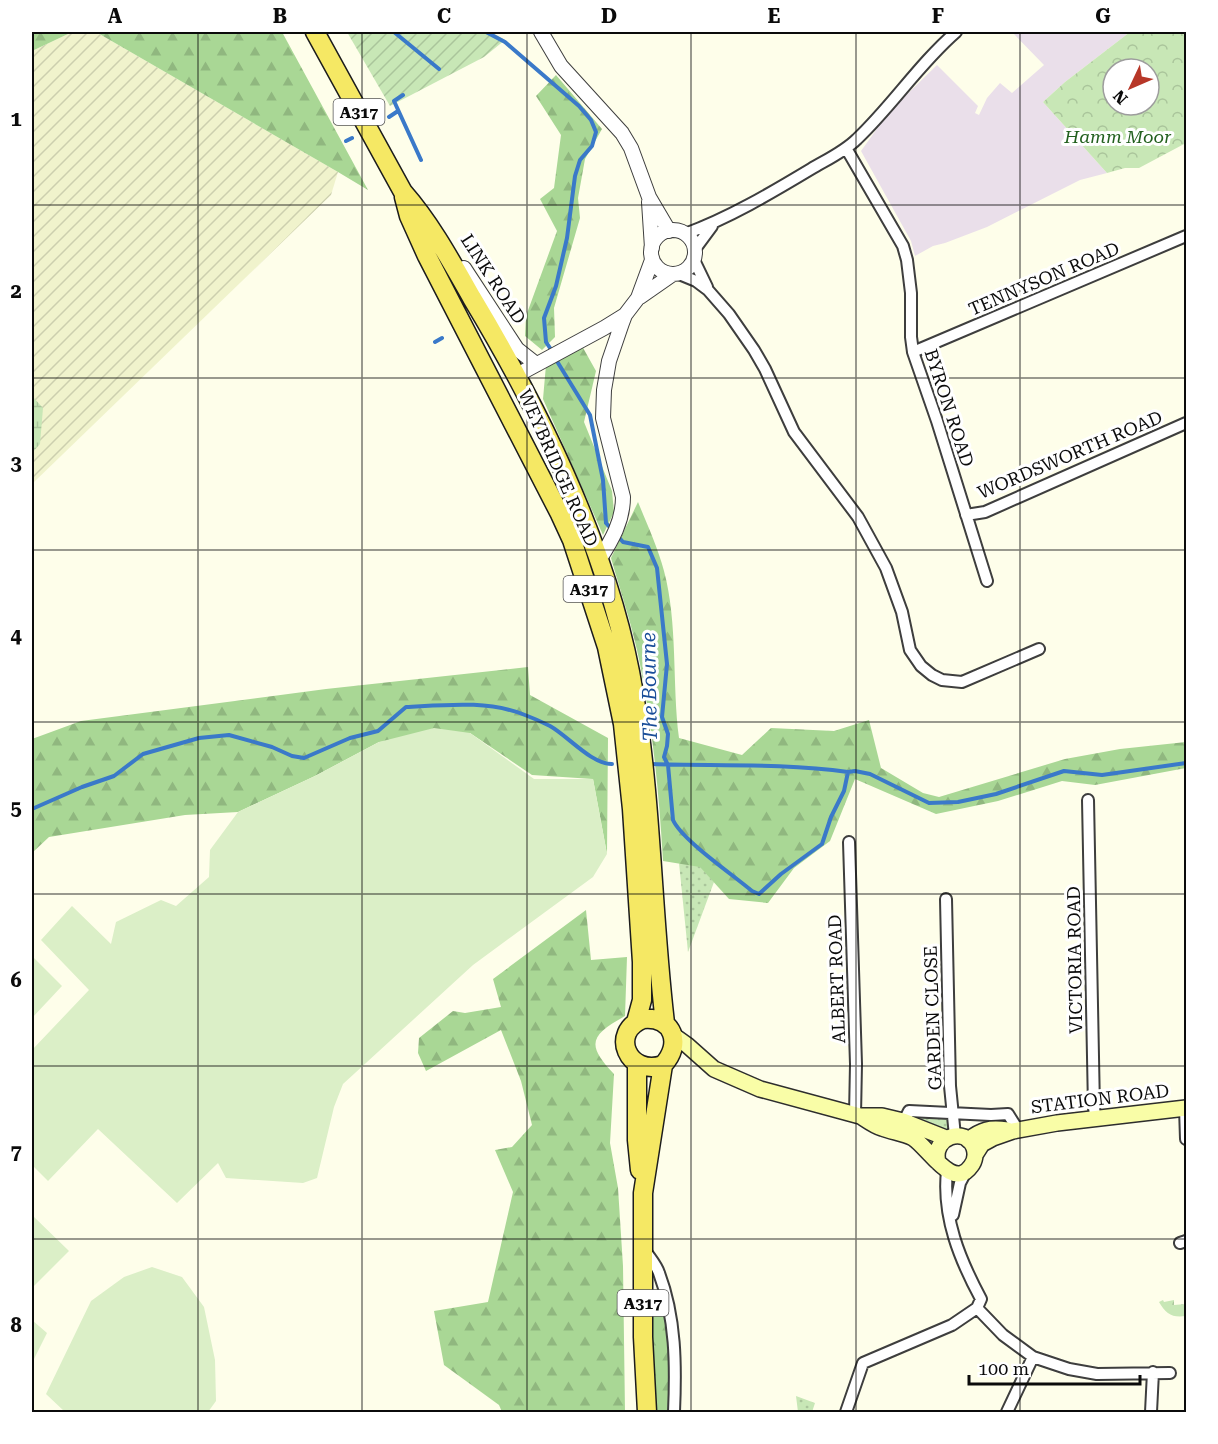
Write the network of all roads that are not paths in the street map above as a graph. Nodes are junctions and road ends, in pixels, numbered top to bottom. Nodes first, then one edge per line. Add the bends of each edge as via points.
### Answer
1 (315, 32) edge
2 (541, 32) edge
3 (956, 32) edge
4 (846, 148) junction
5 (403, 192) junction
6 (649, 197) junction
7 (421, 213) junction
8 (715, 223) junction
9 (669, 231) junction
10 (685, 234) junction
11 (1186, 236) edge
12 (652, 254) junction
13 (694, 255) junction
14 (676, 274) junction
15 (708, 290) junction
16 (638, 298) junction
17 (625, 315) junction
18 (914, 352) junction
19 (536, 364) junction
20 (517, 375) junction
21 (1186, 423) edge
22 (560, 514) junction
23 (966, 514) junction
24 (598, 560) junction
25 (987, 581) dead end
26 (1039, 649) dead end
27 (1088, 800) dead end
28 (849, 842) dead end
29 (946, 899) dead end
30 (636, 1022) junction
31 (669, 1029) junction
32 (666, 1061) junction
33 (638, 1064) junction
34 (706, 1064) junction
35 (1186, 1108) edge
36 (954, 1113) junction
37 (858, 1115) junction
38 (1096, 1120) junction
39 (901, 1127) junction
40 (1015, 1131) junction
41 (956, 1138) junction
42 (1186, 1139) edge
43 (975, 1155) junction
44 (942, 1167) junction
45 (968, 1170) junction
46 (643, 1193) junction
47 (951, 1226) junction
48 (643, 1249) junction
49 (977, 1308) junction
50 (1033, 1357) junction
51 (1153, 1372) junction
52 (1170, 1372) dead end
53 (647, 1413) edge
54 (674, 1413) edge
55 (846, 1413) edge
56 (1006, 1413) edge
57 (1152, 1413) edge

1 - 5 main road, WEYBRIDGE ROAD / A317
2 - 6 street via 561,66 627,141
3 - 4 street
4 - 8 street
4 - 18 street, BYRON ROAD via 903,246 911,293
5 - 7 main road, WEYBRIDGE ROAD / A317
5 - 22 main road, WEYBRIDGE ROAD / A317 via 427,256
6 - 9 street
6 - 12 street
7 - 19 street, LINK ROAD via 435,223 517,349
7 - 20 main road, WEYBRIDGE ROAD / A317
8 - 10 street
8 - 13 street via 701,238
9 - 10 street
9 - 12 street via 658,236
10 - 13 street via 691,240
11 - 18 street, TENNYSON ROAD
12 - 14 street via 662,271
12 - 16 street
13 - 14 street via 688,269
13 - 15 street
14 - 15 street
14 - 16 street
15 - 26 street via 754,350 794,432 858,517 886,568 910,650 921,666 942,680 962,682
16 - 17 street
17 - 19 street
17 - 24 street via 603,390 603,418 623,497 620,522
18 - 23 street, BYRON ROAD
19 - 20 street
20 - 22 main road via 511,386 548,464
20 - 24 main road, WEYBRIDGE ROAD / A317 via 551,445
21 - 23 street, WORDSWORTH ROAD via 985,512
22 - 30 main road, WEYBRIDGE ROAD / A317 via 594,603 623,724 642,962 642,1000
23 - 25 street, BYRON ROAD
24 - 31 main road, WEYBRIDGE ROAD / A317 via 622,641 641,741 659,975
27 - 38 street, VICTORIA ROAD
28 - 37 street, ALBERT ROAD
29 - 36 street, GARDEN CLOSE
30 - 31 main road via 652,1018
30 - 33 main road via 625,1042 629,1055
31 - 32 main road via 673,1047
31 - 34 main road
32 - 33 main road via 651,1068
32 - 34 main road via 692,1058
32 - 46 main road, A317
33 - 46 main road, A317 via 637,1140
34 - 37 main road via 760,1089
35 - 38 main road, STATION ROAD
35 - 42 street
36 - 39 street, STATION ROAD via 909,1111
36 - 40 street, STATION ROAD via 1008,1114
36 - 41 street, GARDEN CLOSE
37 - 39 main road via 879,1128
38 - 40 main road, STATION ROAD
39 - 41 main road
39 - 44 main road
40 - 41 main road, STATION ROAD via 995,1128
40 - 43 main road, STATION ROAD via 982,1144
41 - 43 main road via 972,1144
41 - 44 main road via 939,1147 937,1156
43 - 45 main road
44 - 45 main road via 957,1174
44 - 47 street
45 - 47 street via 958,1190
46 - 48 main road, A317
47 - 49 street via 964,1267 981,1299
48 - 53 main road, A317
48 - 54 street via 659,1272 670,1313 675,1340
49 - 50 street via 1003,1335
49 - 55 street via 952,1325 863,1363
50 - 51 street via 1097,1374
50 - 56 street
51 - 52 street
51 - 57 street

